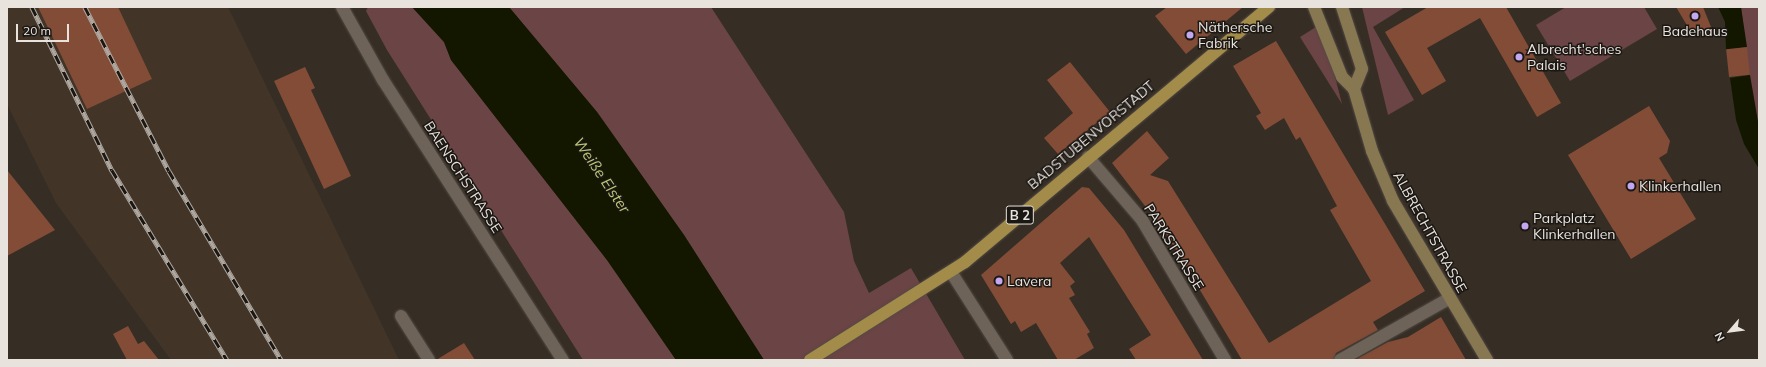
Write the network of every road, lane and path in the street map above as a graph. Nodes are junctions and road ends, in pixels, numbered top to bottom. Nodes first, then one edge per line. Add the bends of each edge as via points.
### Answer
1 (342, 7) edge
2 (1269, 7) edge
3 (1314, 7) edge
4 (1342, 7) edge
5 (1354, 89) junction
6 (1088, 157) junction
7 (951, 272) junction
8 (1450, 298) junction
9 (401, 316) dead end
10 (429, 360) edge
11 (563, 360) edge
12 (810, 360) edge
13 (1007, 360) edge
14 (1225, 360) edge
15 (1340, 360) edge
16 (1487, 360) edge

1 - 11 street, BAENSCHSTRASSE via 383,80
2 - 6 main road, BADSTUBENVORSTADT / B 2
3 - 5 main road, ALBRECHTSTRASSE via 1342,77
4 - 5 main road via 1362,69
5 - 8 main road, ALBRECHTSTRASSE via 1382,179
6 - 7 main road, BADSTUBENVORSTADT / B 2
6 - 14 street, PARKSTRASSE via 1142,220
7 - 12 main road, BADSTUBENVORSTADT / B 2
7 - 13 street
8 - 15 street
8 - 16 main road, ALBRECHTSTRASSE
9 - 10 street

